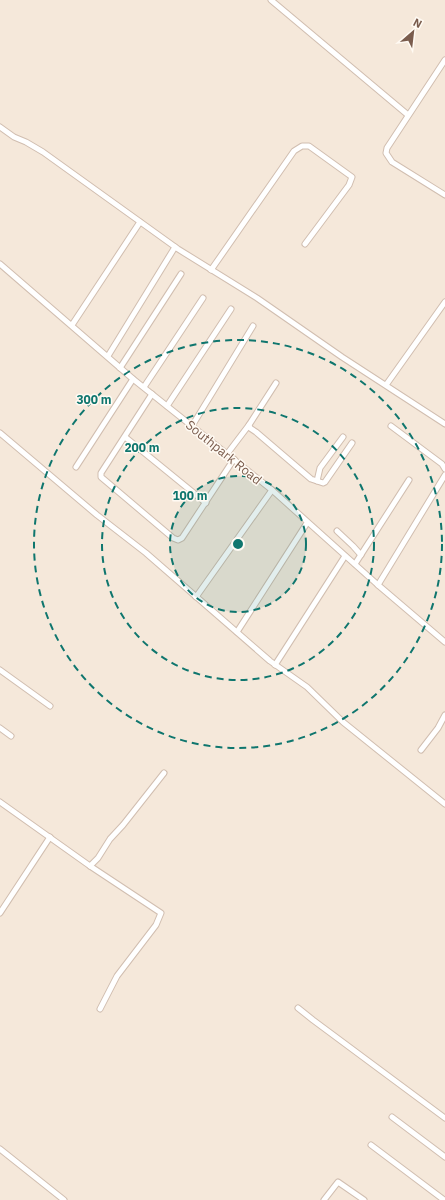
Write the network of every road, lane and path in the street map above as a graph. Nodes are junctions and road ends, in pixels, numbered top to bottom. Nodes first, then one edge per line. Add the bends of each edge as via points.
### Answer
1 (271, 0) edge
2 (445, 60) edge
3 (408, 115) junction
4 (0, 127) edge
5 (445, 195) edge
6 (140, 222) junction
7 (305, 244) dead end
8 (175, 247) junction
9 (0, 264) edge
10 (211, 270) junction
11 (182, 274) dead end
12 (203, 298) dead end
13 (445, 302) edge
14 (231, 309) dead end
15 (72, 325) junction
16 (253, 326) dead end
17 (108, 356) junction
18 (120, 368) junction
19 (132, 379) junction
20 (276, 383) dead end
21 (386, 385) junction
22 (144, 387) junction
23 (152, 394) junction
24 (167, 406) junction
25 (445, 424) edge
26 (249, 425) junction
27 (192, 426) junction
28 (391, 426) dead end
29 (0, 433) edge
30 (125, 436) junction
31 (343, 437) dead end
32 (352, 443) dead end
33 (227, 454) junction
34 (234, 459) junction
35 (76, 467) dead end
36 (445, 469) edge
37 (445, 475) edge
38 (409, 480) dead end
39 (317, 481) junction
40 (272, 490) junction
41 (206, 503) junction
42 (307, 522) junction
43 (336, 531) dead end
44 (361, 555) junction
45 (345, 556) junction
46 (355, 564) junction
47 (378, 585) junction
48 (196, 597) junction
49 (237, 632) junction
50 (445, 642) edge
51 (276, 665) junction
52 (0, 670) edge
53 (50, 706) dead end
54 (445, 715) edge
55 (0, 728) edge
56 (11, 736) dead end
57 (421, 750) dead end
58 (164, 773) dead end
59 (0, 802) edge
60 (445, 804) edge
61 (50, 837) junction
62 (90, 866) junction
63 (0, 913) edge
64 (298, 1008) dead end
65 (100, 1009) dead end
66 (392, 1117) dead end
67 (445, 1118) edge
68 (371, 1145) dead end
69 (0, 1149) edge
70 (445, 1157) edge
71 (64, 1200) edge
72 (324, 1200) edge
73 (364, 1200) edge
74 (444, 1200) edge

1 - 3 street
2 - 3 street
3 - 5 street via 387,148 387,156 392,162
4 - 6 street via 14,138 43,152
6 - 8 street
6 - 15 street
7 - 10 street via 349,185 352,177 309,146 302,146 294,151
8 - 10 street
8 - 17 street
9 - 15 street, Southpark Road
10 - 21 street
11 - 18 street
12 - 22 street
13 - 21 street
14 - 24 street
15 - 17 street, Southpark Road
16 - 27 street
17 - 18 street, Southpark Road
18 - 19 street, Southpark Road
19 - 22 street, Southpark Road
19 - 35 street
20 - 26 street
21 - 25 street
22 - 23 street, Southpark Road
23 - 24 street, Southpark Road
23 - 30 street
24 - 27 street, Southpark Road
26 - 33 street
26 - 39 street via 311,479
27 - 33 street, Southpark Road
28 - 36 street via 442,464
29 - 48 street
30 - 41 street
30 - 41 street via 101,473 101,477 173,538 182,538
31 - 39 street via 320,468
32 - 39 street via 325,482
33 - 34 street, Southpark Road
34 - 40 street, Southpark Road
34 - 41 street
37 - 47 street
38 - 44 street
40 - 42 street, Southpark Road
40 - 48 street
42 - 45 street, Southpark Road
42 - 49 street
43 - 44 street
44 - 46 street
45 - 46 street, Southpark Road
45 - 51 street
46 - 47 street, Southpark Road
47 - 50 street, Southpark Road
48 - 49 street
49 - 51 street
51 - 60 street via 307,687 343,722
52 - 53 street
54 - 57 street
55 - 56 street
58 - 62 street
59 - 61 street
61 - 62 street
61 - 63 street
62 - 65 street via 161,913 156,925 117,976
64 - 67 street
66 - 70 street
68 - 74 street
69 - 71 street
72 - 73 street via 338,1182

